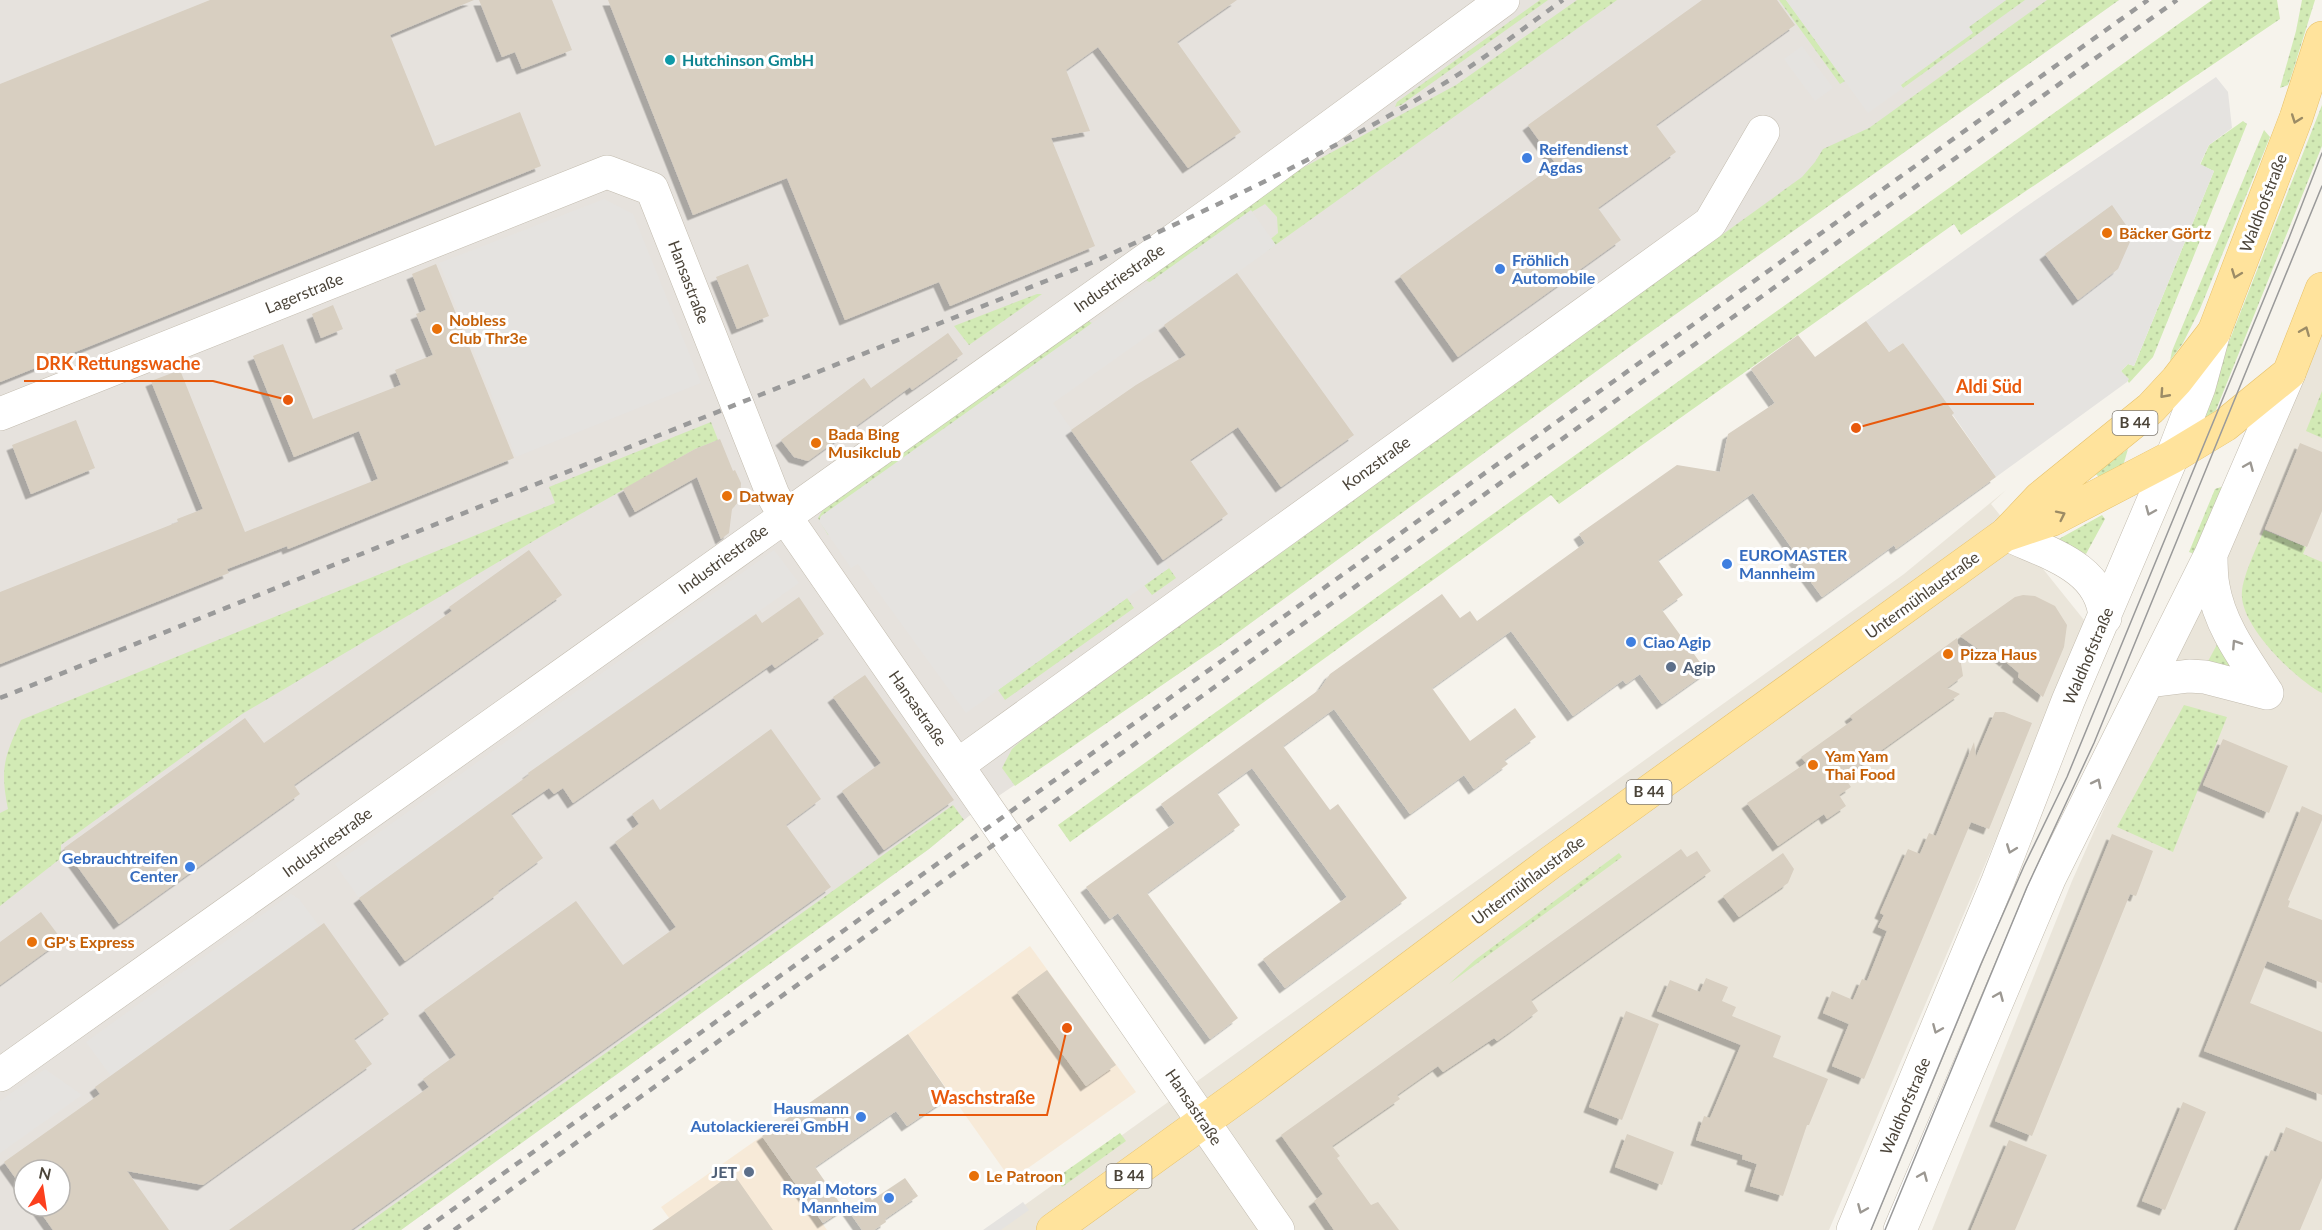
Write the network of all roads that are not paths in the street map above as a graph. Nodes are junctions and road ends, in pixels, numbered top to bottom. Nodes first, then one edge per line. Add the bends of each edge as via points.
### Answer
1 (1503, 0) edge
2 (2322, 38) edge
3 (2316, 78) edge
4 (1763, 132) dead end
5 (608, 172) joint
6 (2322, 290) edge
7 (2214, 332) junction
8 (2289, 373) junction
9 (0, 414) edge
10 (2172, 457) junction
11 (784, 515) junction
12 (2006, 534) junction
13 (2211, 554) junction
14 (2105, 618) junction
15 (2149, 681) junction
16 (958, 765) junction
17 (2039, 774) junction
18 (2070, 835) junction
19 (0, 1075) edge
20 (1204, 1122) junction
21 (1053, 1230) edge
22 (1278, 1230) edge
23 (1853, 1230) edge
24 (1900, 1230) edge

1 - 11 street, Industriestraße via 1240,193
2 - 3 main road, B 44
3 -> 7 main road, Waldhofstraße / B 44
4 - 16 street, Konzstraße via 1710,223
5 - 9 street, Lagerstraße
5 - 11 street, Hansastraße via 652,189
8 -> 6 main road, B 44
7 - 10 street, Waldhofstraße via 2199,387
7 -> 12 main road, Untermühlaustraße / B 44 via 2151,408 2040,498
8 - 10 main road, Untermühlaustraße / B 44 via 2225,425
13 -> 8 street
12 -> 10 main road, Untermühlaustraße / B 44 via 2053,519
10 -> 14 street, Waldhofstraße
11 - 16 street, Hansastraße
11 - 19 street, Industriestraße
12 - 14 street via 2083,572 2098,589
12 - 20 main road, Untermühlaustraße / B 44 via 1550,863
13 - 15 street
15 -> 13 street via 2205,677 2267,693 2221,615 2213,586
14 - 17 street, Waldhofstraße
18 -> 15 street
16 - 20 street, Hansastraße
17 - 18 street via 2038,826 2052,837
17 -> 23 street, Waldhofstraße
24 -> 18 street
20 - 21 main road, Untermühlaustraße / B 44
20 - 22 street, Hansastraße

